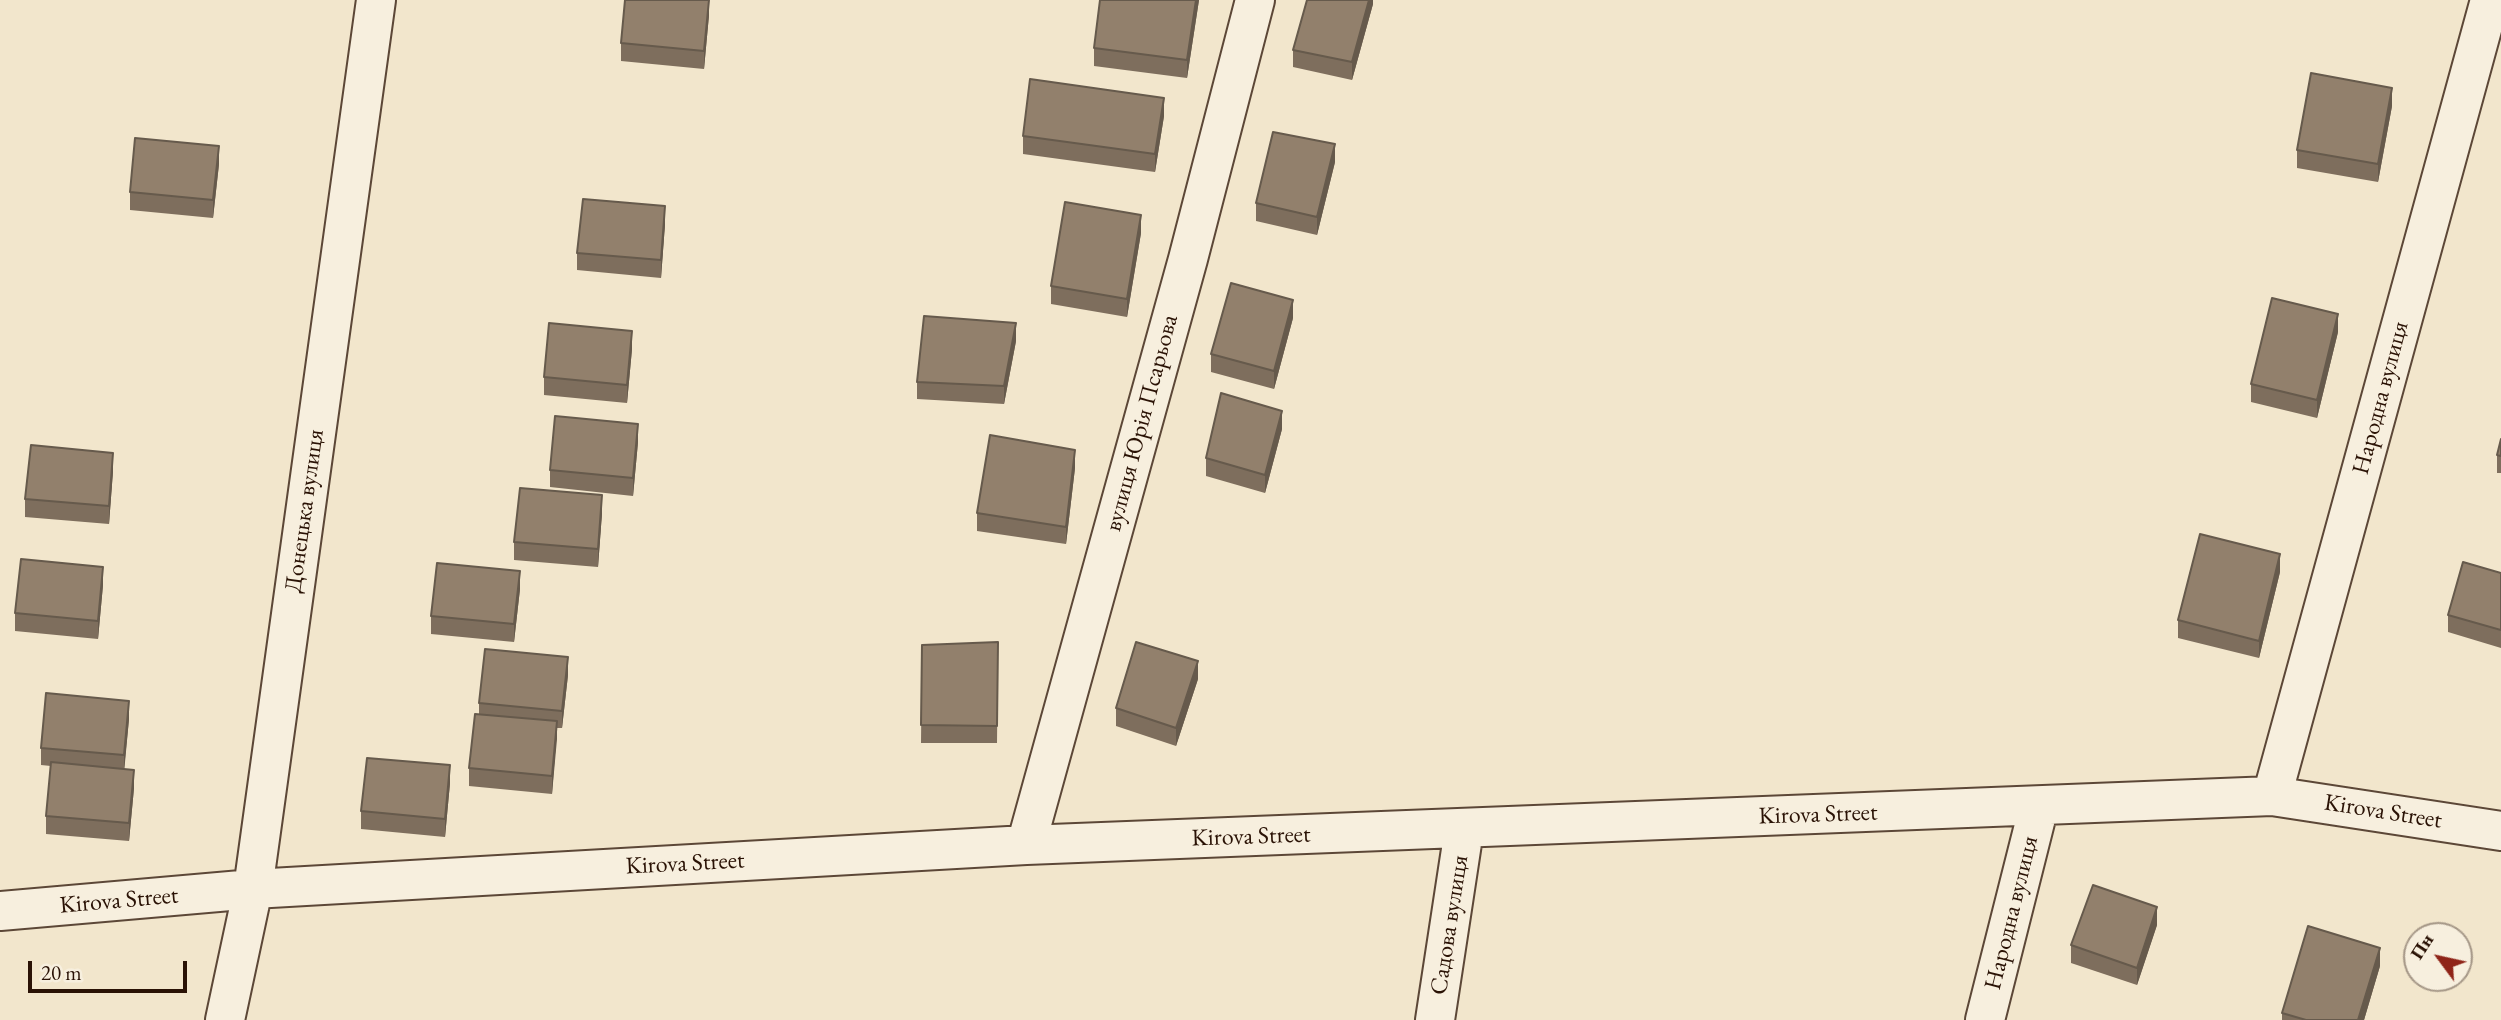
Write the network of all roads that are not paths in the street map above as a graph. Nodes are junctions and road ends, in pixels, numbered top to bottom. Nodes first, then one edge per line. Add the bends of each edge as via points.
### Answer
1 (376, 0) edge
2 (1255, 0) edge
3 (2490, 0) edge
4 (2272, 796) junction
5 (2039, 806) junction
6 (1464, 830) junction
7 (2501, 831) edge
8 (1026, 845) junction
9 (253, 889) junction
10 (0, 911) edge
11 (225, 1020) edge
12 (1435, 1020) edge
13 (1985, 1020) edge

1 - 9 street, Донецька вулиця
2 - 8 street, вулиця Юрія Псарьова
3 - 4 street
4 - 5 street, Kirova Street
4 - 7 street, Kirova Street
5 - 6 street, Kirova Street
5 - 13 street, Народна вулиця
6 - 8 street, Kirova Street
6 - 12 street, Садова вулиця
8 - 9 street, Kirova Street
9 - 10 street, Kirova Street
9 - 11 street, Донецька вулиця

